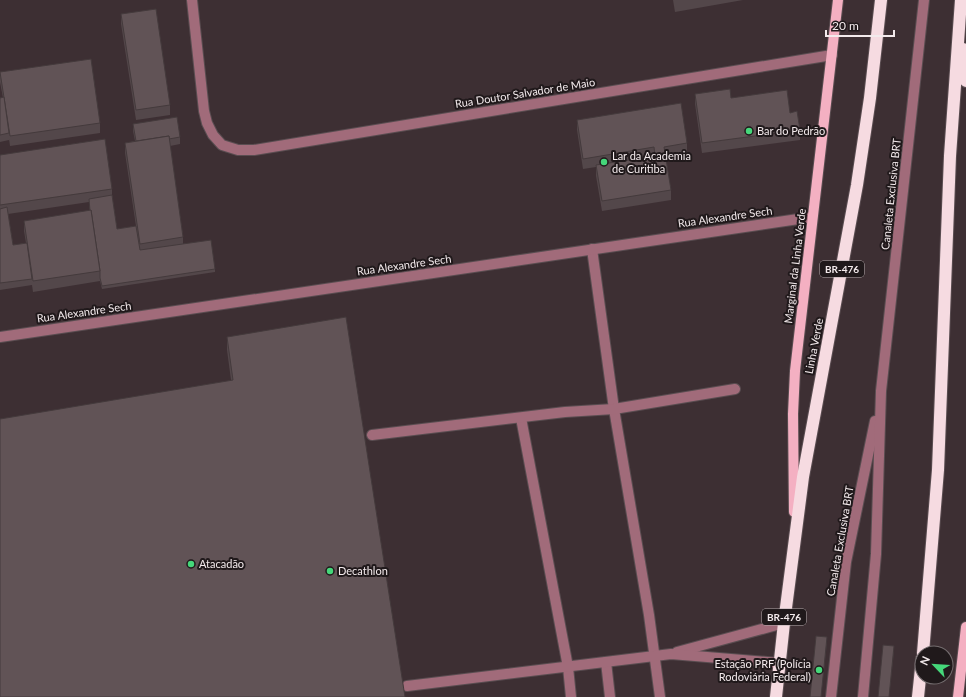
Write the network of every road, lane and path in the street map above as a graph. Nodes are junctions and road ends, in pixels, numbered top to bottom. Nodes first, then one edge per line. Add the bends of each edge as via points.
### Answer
1 (192, 0) edge
2 (838, 0) edge
3 (881, 0) edge
4 (924, 0) edge
5 (961, 0) edge
6 (959, 16) junction
7 (832, 55) junction
8 (966, 81) edge
9 (812, 216) junction
10 (592, 249) junction
11 (0, 337) edge
12 (735, 388) dead end
13 (881, 391) junction
14 (614, 408) junction
15 (521, 418) junction
16 (372, 435) dead end
17 (794, 537) junction
18 (784, 623) junction
19 (966, 627) edge
20 (924, 645) edge
21 (671, 654) junction
22 (655, 656) junction
23 (606, 662) junction
24 (779, 663) junction
25 (568, 667) junction
26 (919, 685) edge
27 (407, 686) dead end
28 (571, 697) edge
29 (610, 697) edge
30 (660, 697) edge
31 (776, 697) edge
32 (831, 697) edge
33 (863, 697) edge
34 (918, 697) edge
35 (958, 697) edge

1 - 7 street, Rua Doutor Salvador de Maio via 204,111 213,135 222,145 238,150 254,150
2 - 7 main road, Marginal da Linha Verde
3 - 17 highway, Linha Verde / BR-476 via 857,185 812,424
4 - 13 street, Canaleta Exclusiva BRT
5 - 6 highway
6 - 8 highway
6 - 20 highway via 950,163 938,477
7 - 9 main road, Marginal da Linha Verde
9 - 10 street, Rua Alexandre Sech
9 - 17 main road, Marginal da Linha Verde via 795,371
10 - 11 street, Rua Alexandre Sech
10 - 14 street
12 - 14 street
13 - 32 street, Canaleta Exclusiva BRT via 846,562
13 - 33 street, Canaleta Exclusiva BRT via 876,554
14 - 15 street
14 - 22 street
15 - 16 street
15 - 25 street
17 - 18 highway, Linha Verde / BR-476
18 - 21 street
18 - 24 highway, Linha Verde / BR-476
19 - 35 main road
21 - 22 street
21 - 24 street
22 - 23 street
22 - 30 street
23 - 25 street
23 - 29 street
24 - 31 highway, Linha Verde / BR-476
25 - 27 street
25 - 28 street
26 - 34 highway

